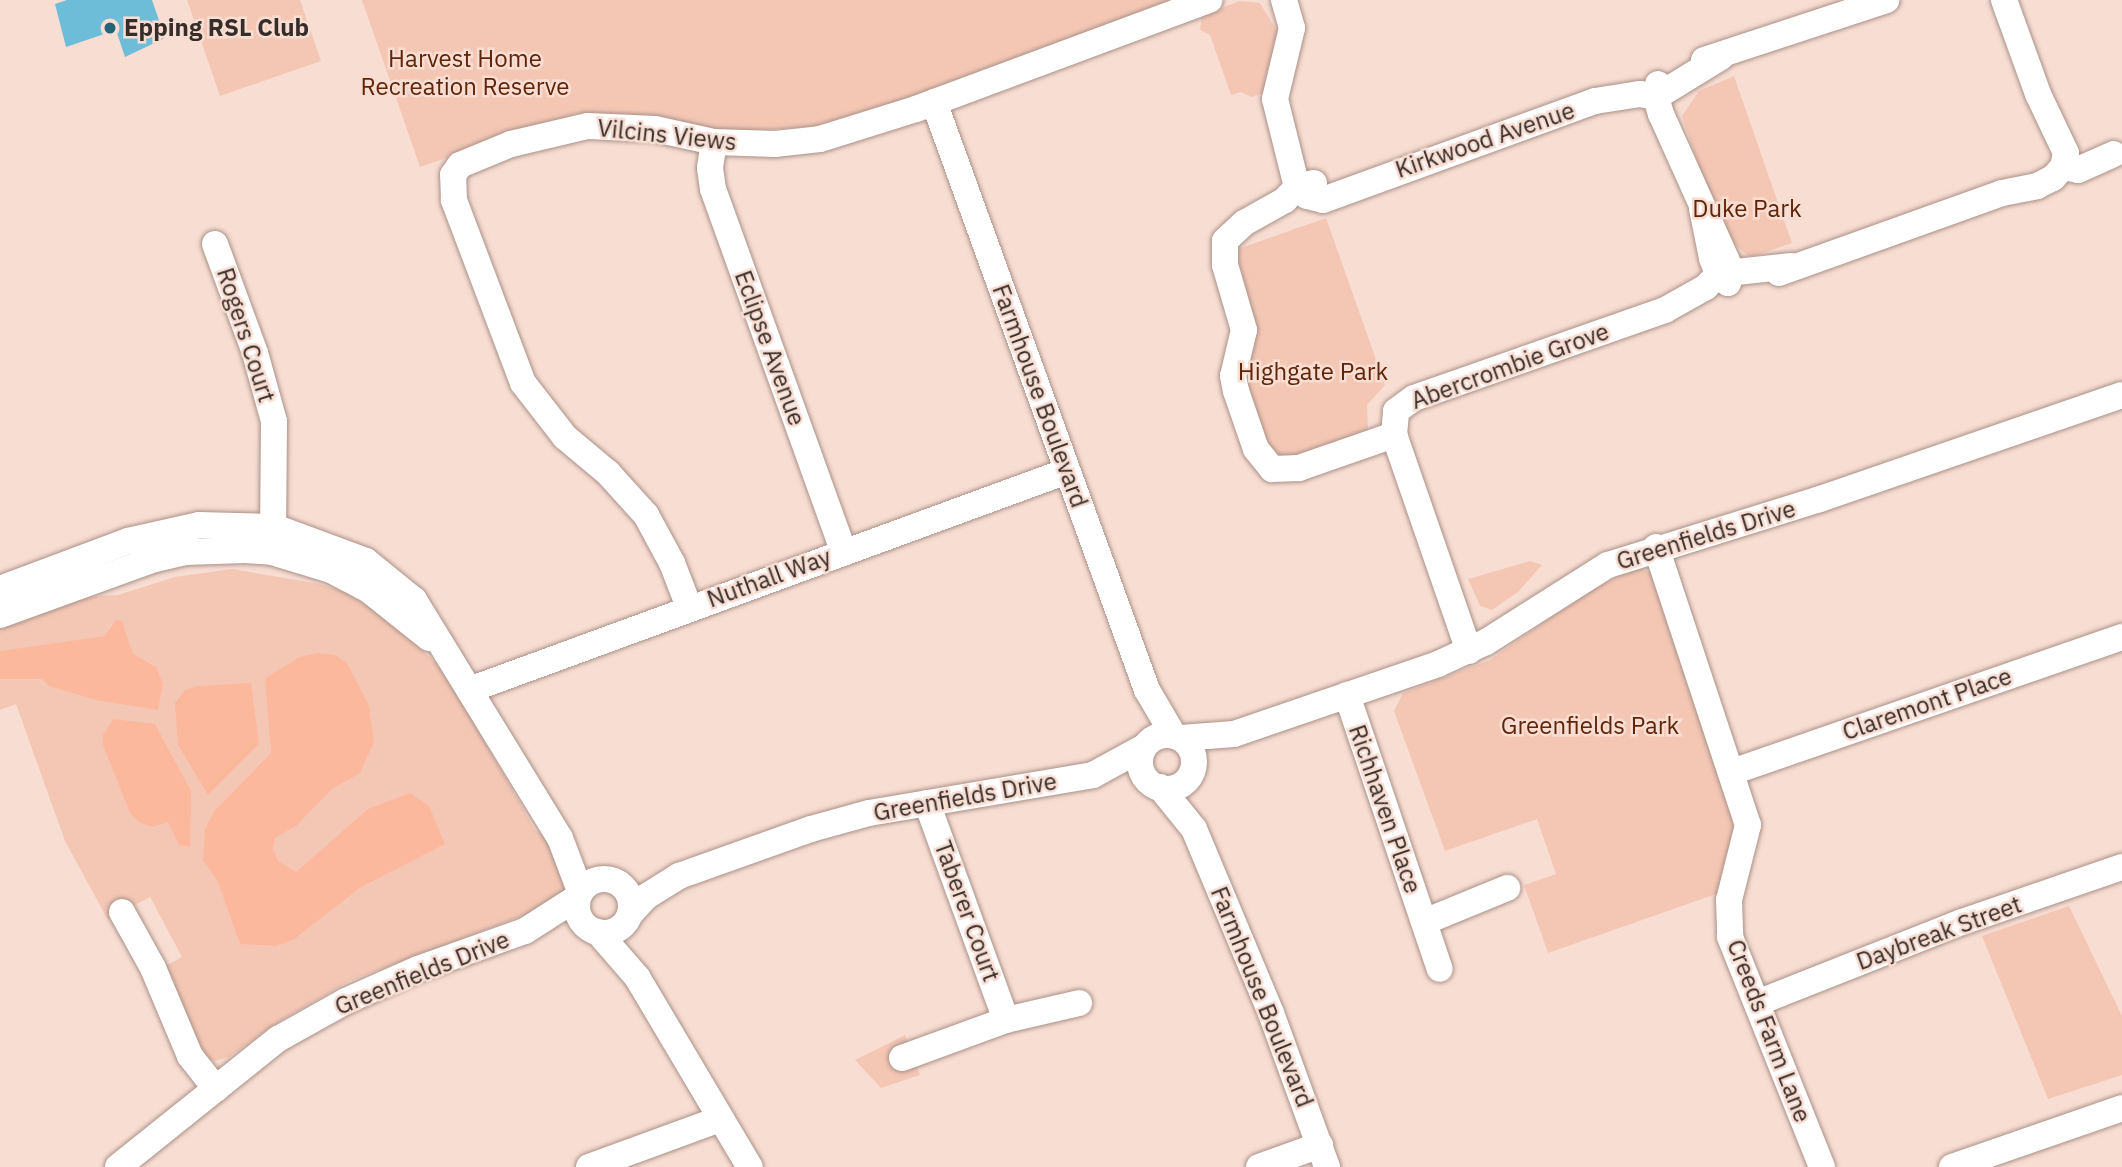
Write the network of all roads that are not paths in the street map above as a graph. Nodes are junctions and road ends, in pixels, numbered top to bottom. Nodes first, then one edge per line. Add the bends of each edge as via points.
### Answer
1 (1268, 0) edge
2 (1284, 0) edge
3 (1886, 0) edge
4 (2004, 0) edge
5 (1209, 1) edge
6 (1290, 48) junction
7 (1661, 91) junction
8 (934, 102) junction
9 (714, 142) junction
10 (2118, 154) edge
11 (2061, 159) junction
12 (1304, 188) junction
13 (215, 244) dead end
14 (1725, 276) junction
15 (2120, 394) edge
16 (1394, 435) junction
17 (1067, 471) junction
18 (273, 540) junction
19 (1656, 547) junction
20 (843, 551) junction
21 (0, 589) edge
22 (689, 607) junction
23 (0, 615) edge
24 (2122, 636) edge
25 (1469, 651) junction
26 (472, 689) junction
27 (1347, 695) junction
28 (1234, 734) junction
29 (1162, 741) junction
30 (1732, 772) junction
31 (1093, 775) junction
32 (1190, 775) junction
33 (1156, 786) junction
34 (927, 803) junction
35 (1194, 829) junction
36 (560, 838) junction
37 (2122, 867) edge
38 (679, 876) junction
39 (611, 881) junction
40 (1507, 888) dead end
41 (579, 894) junction
42 (122, 912) dead end
43 (1424, 922) junction
44 (610, 925) junction
45 (525, 931) junction
46 (1440, 969) dead end
47 (1079, 1003) dead end
48 (1757, 1003) junction
49 (1006, 1020) junction
50 (902, 1058) dead end
51 (216, 1089) junction
52 (2122, 1108) edge
53 (720, 1119) junction
54 (1324, 1156) edge
55 (135, 1163) edge
56 (589, 1167) edge
57 (750, 1167) edge
58 (1259, 1167) edge
59 (1822, 1167) edge
60 (1952, 1167) edge

1 - 6 street
2 - 6 street via 1292,28
3 - 7 street via 1669,71
4 - 11 street
5 - 8 street, Vilcins Views
6 - 12 street via 1275,99
7 - 12 street, Kirkwood Avenue via 1595,101 1374,178
7 - 14 street
8 - 9 street, Vilcins Views via 820,139 775,144
8 - 17 street, Farmhouse Boulevard
9 - 20 street, Eclipse Avenue via 713,189
9 - 22 street, Vilcins Views via 621,125 555,131 472,158 453,175 452,187 523,383 565,437 608,473 646,515
10 - 11 street
11 - 14 street via 2002,193 1792,266
12 - 16 street via 1296,209 1244,223 1225,241 1224,254 1244,330 1233,376 1263,460 1272,469 1285,472
13 - 18 street, Rogers Court via 269,398 275,448
14 - 16 street, Abercrombie Grove via 1665,310 1414,398 1396,411
15 - 19 street, Greenfields Drive via 1820,499
16 - 25 street, Abercrombie Grove
17 - 20 street, Nuthall Way
17 - 29 street, Farmhouse Boulevard
18 - 21 street via 170,529
18 - 23 street via 155,559
18 - 26 street via 338,548 390,579 414,600
19 - 25 street, Greenfields Drive via 1608,565
19 - 30 street, Creeds Farm Lane
20 - 22 street, Nuthall Way
22 - 26 street, Nuthall Way
24 - 30 street, Claremont Place
25 - 27 street, Greenfields Drive
26 - 36 street
27 - 28 street, Greenfields Drive
27 - 43 street, Richhaven Place
28 - 29 street, Greenfields Drive
28 - 32 street, Greenfields Drive
29 - 31 street, Greenfields Drive
29 - 32 street via 1193,753
29 - 33 street via 1142,771
30 - 48 street, Creeds Farm Lane via 1748,825 1727,917 1730,937
31 - 33 street, Greenfields Drive
31 - 34 street, Greenfields Drive
32 - 33 street via 1175,787
32 - 35 street, Farmhouse Boulevard
33 - 35 street, Farmhouse Boulevard
34 - 38 street, Greenfields Drive via 811,829
34 - 49 street, Taberer Court
35 - 54 street, Farmhouse Boulevard
36 - 39 street
36 - 41 street
37 - 48 street, Daybreak Street via 1962,922
38 - 39 street, Greenfields Drive
38 - 44 street, Greenfields Drive
39 - 41 street, Greenfields Drive
39 - 44 street via 629,897
40 - 43 street, Richhaven Place
41 - 44 street via 578,915
41 - 45 street, Greenfields Drive
42 - 51 street via 158,980 190,1056
43 - 46 street, Richhaven Place
44 - 45 street, Greenfields Drive
44 - 53 street
45 - 51 street, Greenfields Drive via 346,1000 278,1039
47 - 49 street
48 - 59 street, Creeds Farm Lane
49 - 50 street
51 - 55 street, Greenfields Drive
52 - 60 street
53 - 56 street
53 - 57 street
54 - 58 street

